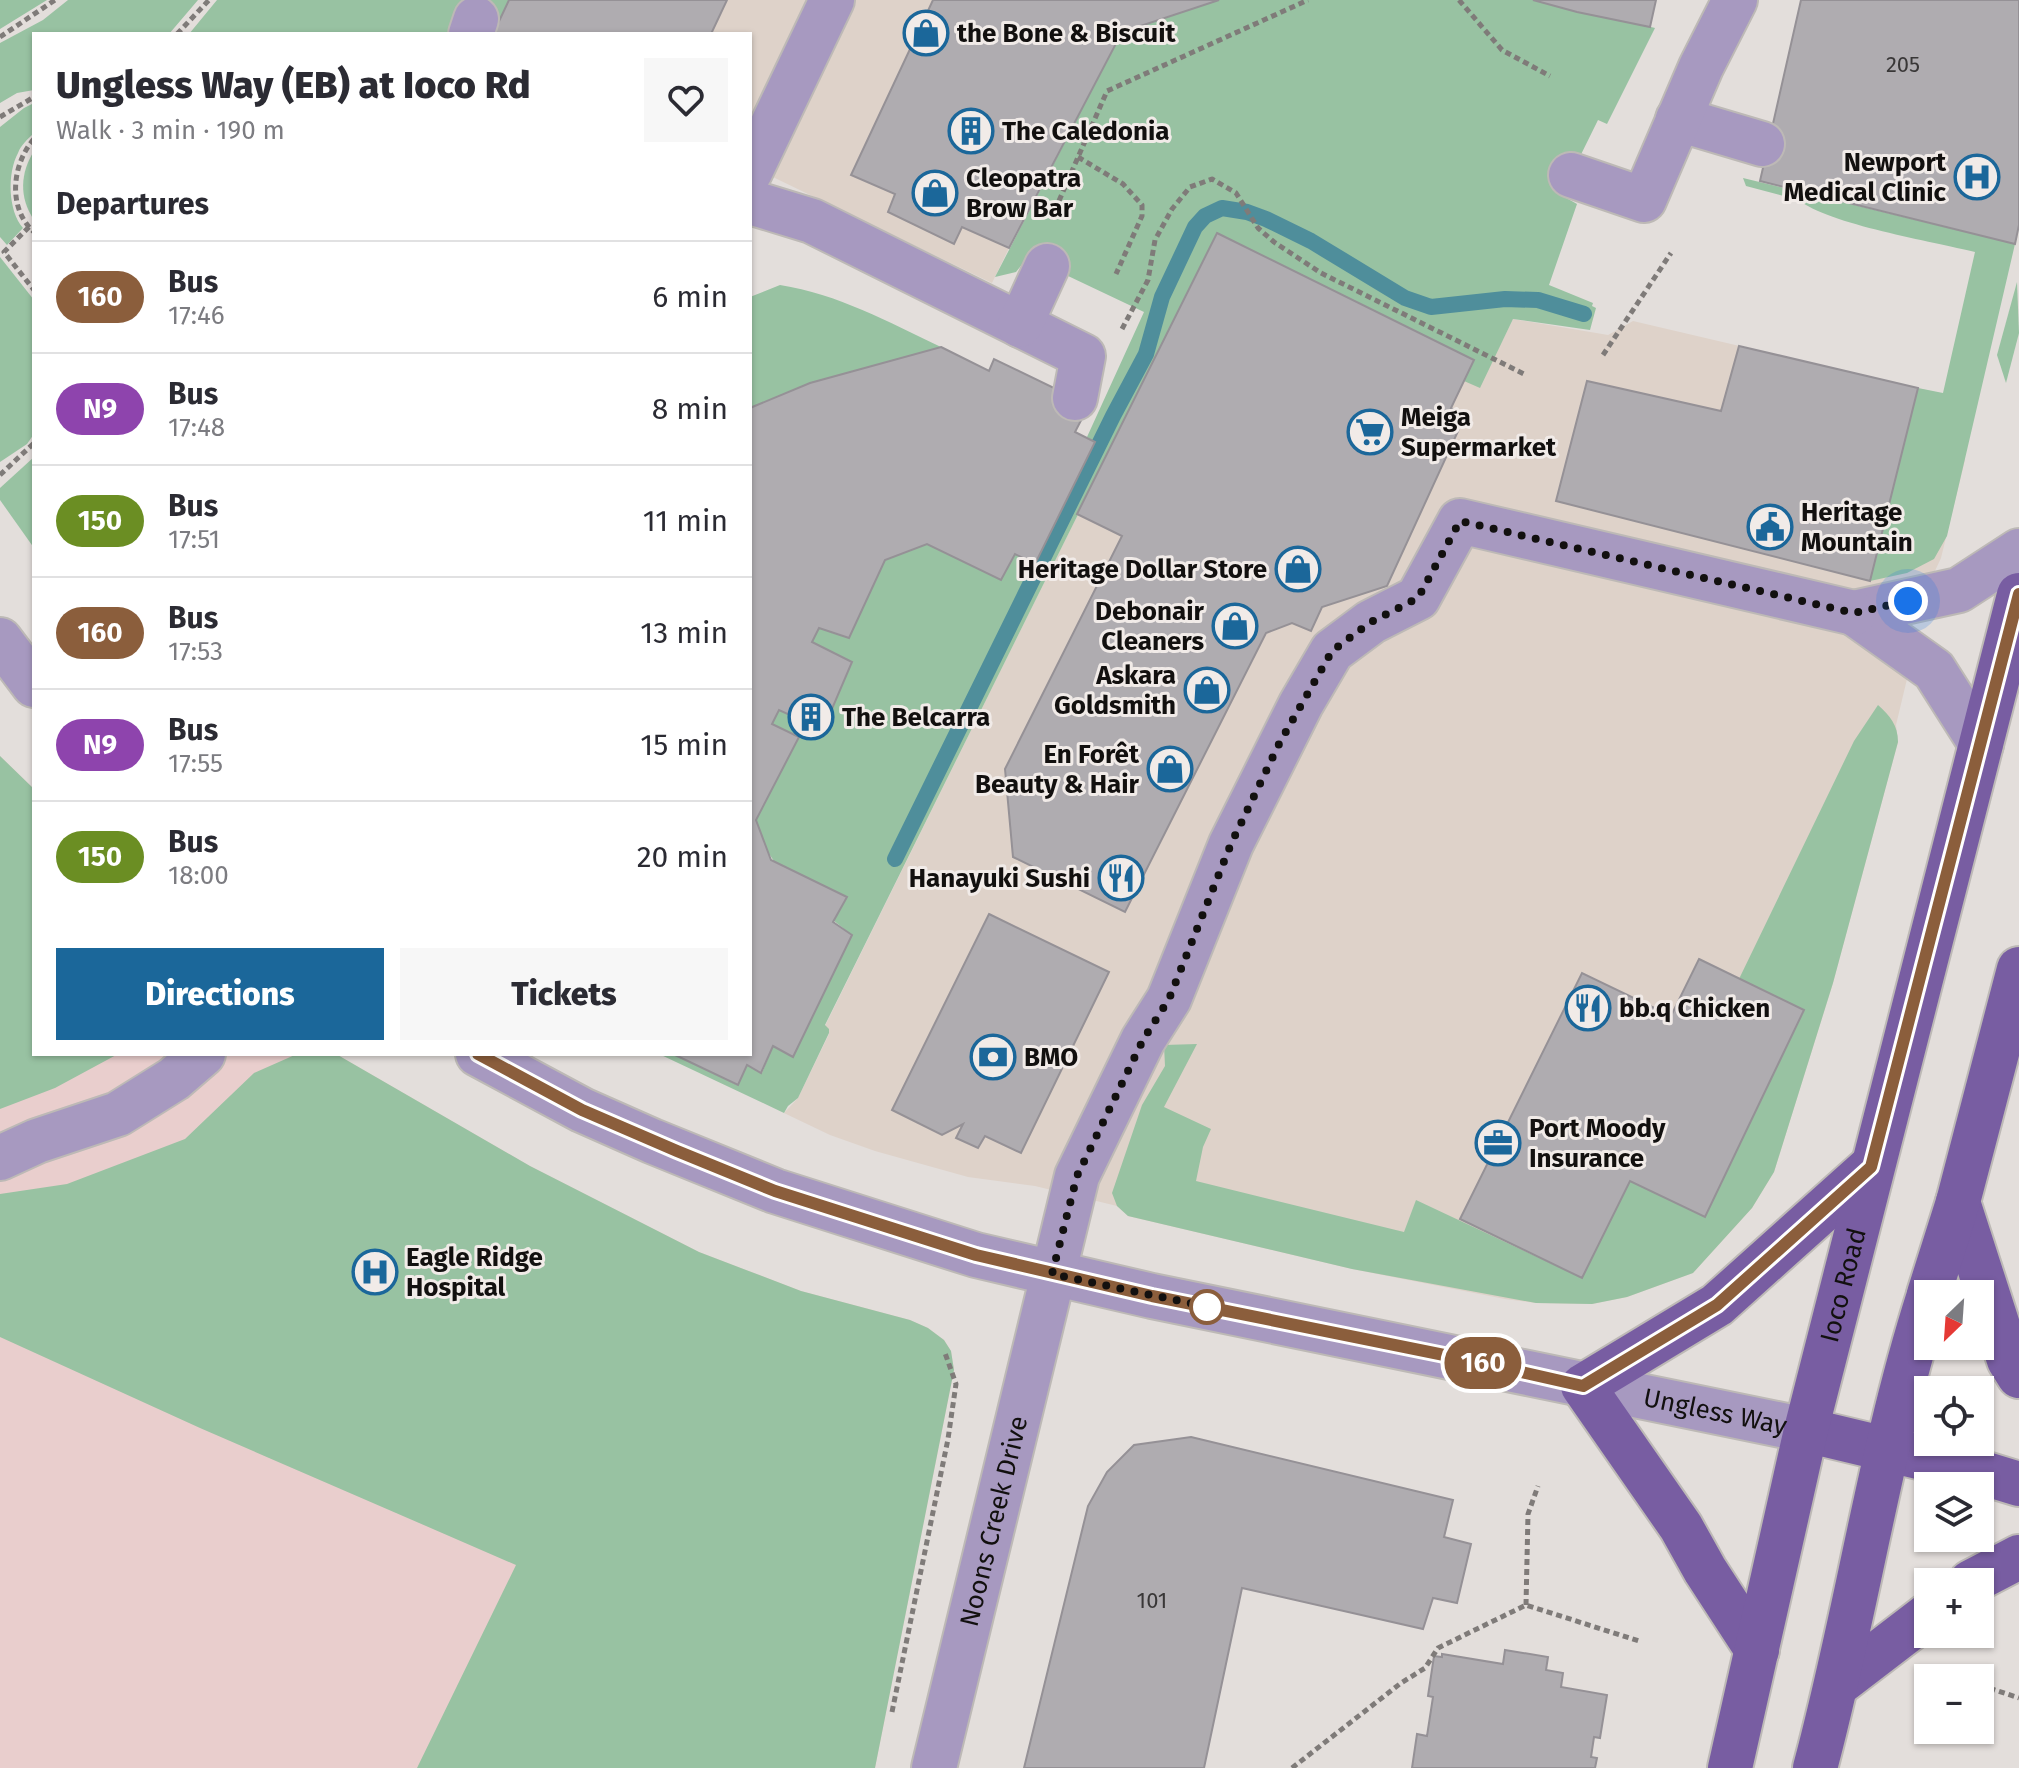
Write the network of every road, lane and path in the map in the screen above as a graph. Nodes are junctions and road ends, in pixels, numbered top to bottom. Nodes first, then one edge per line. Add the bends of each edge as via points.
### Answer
1 (55, 0) edge
2 (209, 0) edge
3 (832, 0) edge
4 (1308, 0) edge
5 (1459, 0) edge
6 (1735, 0) edge
7 (179, 32) edge
8 (0, 37) edge
9 (1550, 76) dead end
10 (32, 98) edge
11 (0, 117) edge
12 (1678, 119) junction
13 (32, 141) edge
14 (1762, 144) dead end
15 (1078, 157) junction
16 (752, 168) edge
17 (1571, 175) dead end
18 (752, 203) edge
19 (31, 230) edge
20 (1047, 247) joint
21 (2, 250) edge
22 (1671, 253) dead end
23 (1116, 274) dead end
24 (32, 288) edge
25 (1020, 325) junction
26 (1603, 355) dead end
27 (1083, 356) junction
28 (1524, 374) dead end
29 (1075, 398) dead end
30 (32, 445) edge
31 (0, 475) edge
32 (2019, 551) edge
33 (2019, 595) edge
34 (1854, 613) junction
35 (0, 640) edge
36 (32, 682) edge
37 (1981, 744) junction
38 (2019, 969) edge
39 (201, 1056) edge
40 (482, 1056) edge
41 (0, 1158) edge
42 (1871, 1167) junction
43 (1958, 1202) junction
44 (1052, 1274) junction
45 (1934, 1280) edge
46 (1914, 1342) edge
47 (945, 1353) dead end
48 (2019, 1376) edge
49 (1583, 1386) junction
50 (1806, 1430) junction
51 (1888, 1451) junction
52 (2019, 1484) edge
53 (1538, 1486) dead end
54 (2019, 1557) edge
55 (1994, 1570) edge
56 (1526, 1605) junction
57 (1914, 1626) edge
58 (1639, 1641) dead end
59 (1757, 1650) junction
60 (1838, 1684) junction
61 (1994, 1690) edge
62 (2019, 1698) edge
63 (890, 1723) dead end
64 (934, 1768) edge
65 (1292, 1768) edge
66 (1730, 1768) edge
67 (1815, 1768) edge

1 - 8 path
2 - 7 path
3 - 16 street
4 - 15 path via 1107,91
5 - 9 path via 1502,50
6 - 12 street
10 - 11 path
12 - 14 street
12 - 17 street via 1644,200
13 - 19 path via 17,168 15,189
15 - 20 path
15 - 23 path via 1123,184 1142,205
18 - 25 street via 812,221
19 - 21 path
20 - 25 street
21 - 24 path
22 - 26 path
25 - 27 street
27 - 28 path via 1123,328 1148,280 1155,240 1172,209 1190,187 1212,179 1236,193 1258,228 1274,242 1321,273
27 - 29 street
30 - 31 path
32 - 34 street via 1959,590
33 - 37 main road, Ioco Road
34 - 37 street via 1934,670
34 - 44 street, Noons Creek Drive via 1460,521 1418,598 1371,622 1332,651 1280,742 1169,999 1143,1040 1077,1176
35 - 36 street
37 - 42 main road, Ioco Road
38 - 43 main road
39 - 41 street via 118,1114
40 - 44 street, Ungless Way via 582,1110 775,1191
42 - 49 main road via 1717,1305
42 - 50 main road, Ioco Road
43 - 45 main road
43 - 48 main road via 2009,1360
44 - 49 street, Ungless Way
44 - 64 street, Noons Creek Drive
46 - 51 main road
47 - 63 path via 956,1384 952,1412
49 - 50 street, Ungless Way
49 - 59 main road via 1681,1527
50 - 51 main road
50 - 59 main road, Ioco Road
51 - 52 main road
51 - 60 main road
53 - 56 path via 1528,1514
54 - 55 main road
56 - 58 path
56 - 65 path via 1438,1648 1425,1668
57 - 60 main road
59 - 66 main road, Ioco Road
60 - 67 main road
61 - 62 path

